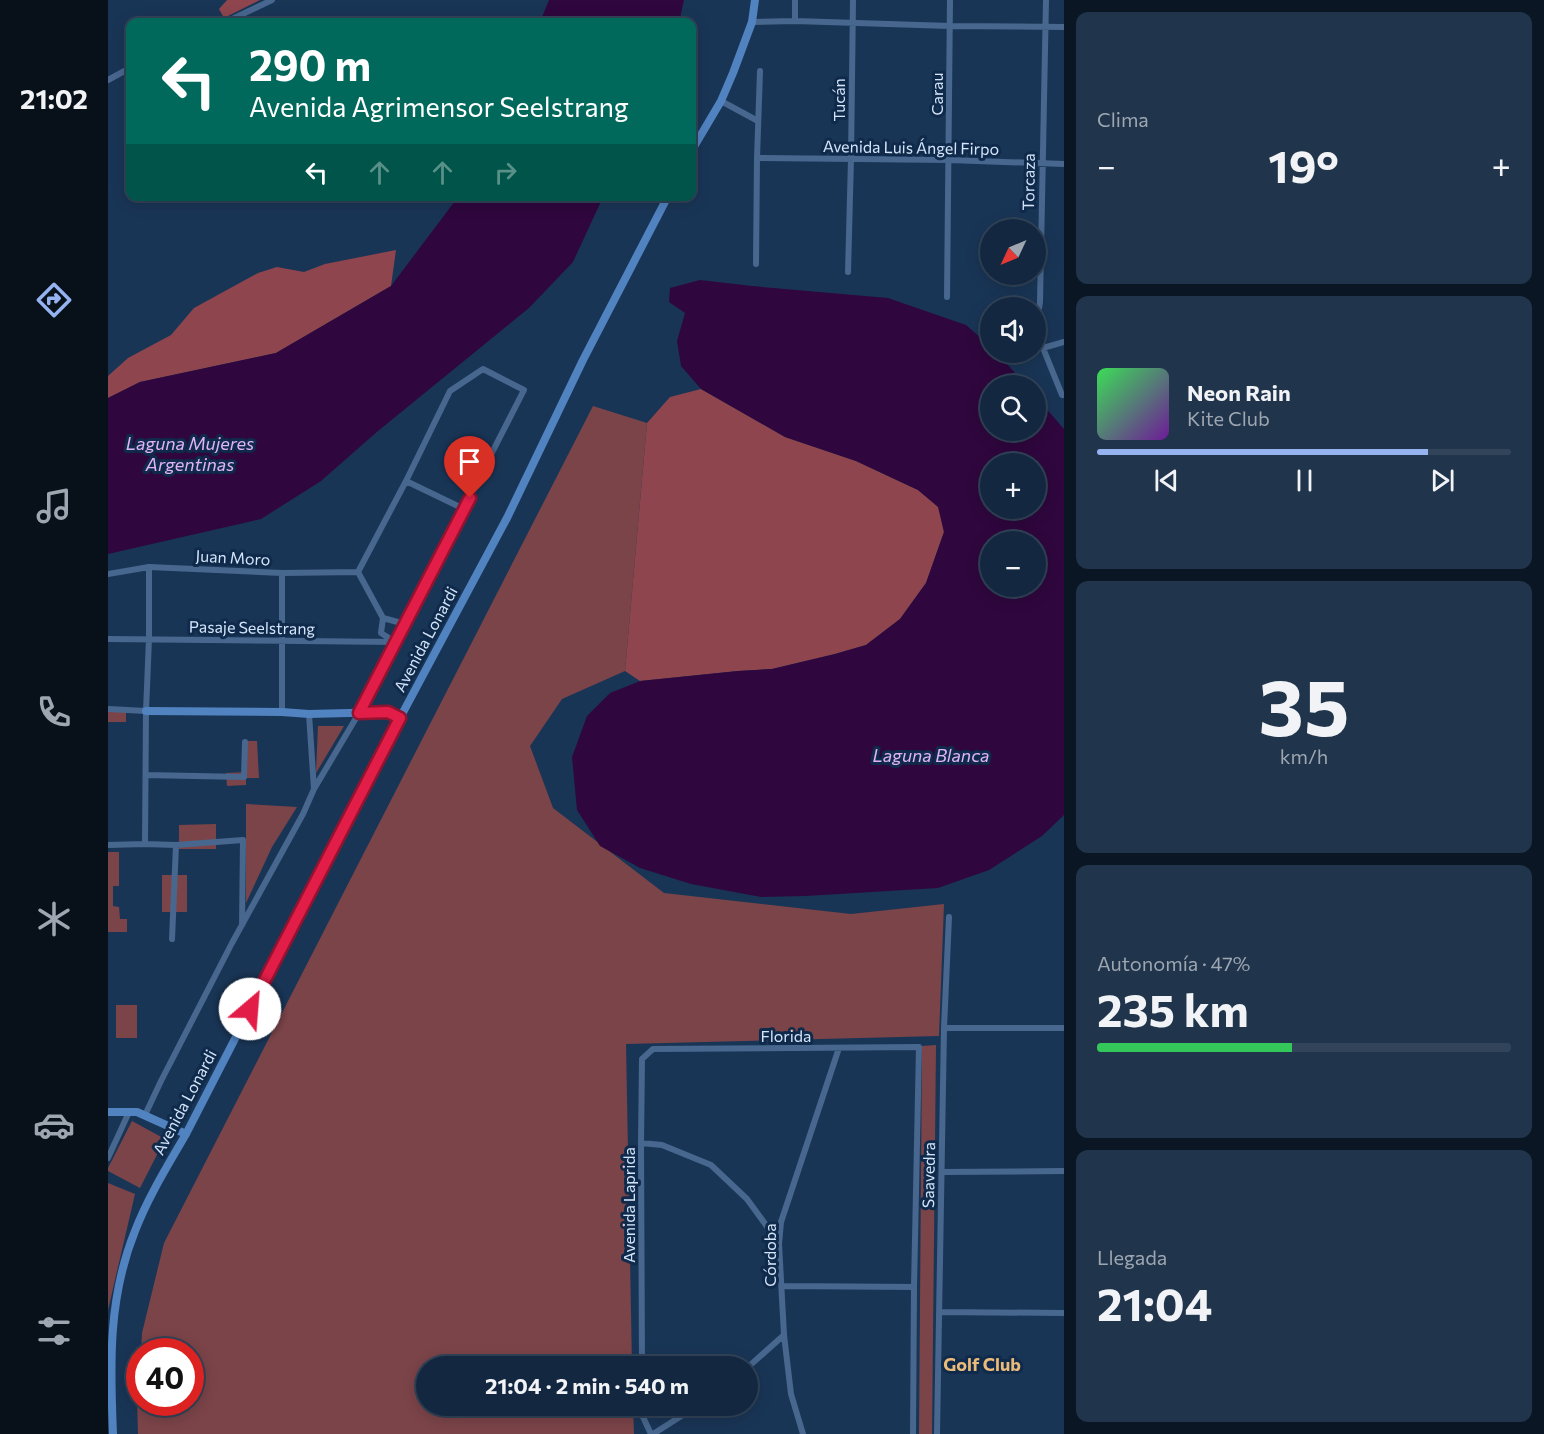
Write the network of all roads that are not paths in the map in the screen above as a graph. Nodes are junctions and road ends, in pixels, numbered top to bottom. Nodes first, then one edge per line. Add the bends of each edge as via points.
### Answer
1 (272, 0) edge
2 (755, 0) edge
3 (795, 0) edge
4 (853, 0) edge
5 (950, 0) edge
6 (1046, 0) edge
7 (234, 18) edge
8 (795, 21) junction
9 (752, 22) junction
10 (852, 23) junction
11 (950, 26) junction
12 (1046, 26) junction
13 (1064, 27) edge
14 (126, 70) edge
15 (760, 70) dead end
16 (108, 80) edge
17 (721, 101) junction
18 (758, 120) junction
19 (696, 143) edge
20 (757, 159) junction
21 (851, 159) junction
22 (949, 160) junction
23 (1042, 163) junction
24 (1064, 164) edge
25 (665, 201) edge
26 (756, 264) dead end
27 (848, 272) dead end
28 (947, 297) dead end
29 (1040, 297) edge
30 (1064, 342) edge
31 (1046, 347) edge
32 (1046, 355) edge
33 (1063, 395) edge
34 (406, 481) junction
35 (464, 509) junction
36 (149, 567) junction
37 (358, 572) junction
38 (282, 573) junction
39 (108, 574) edge
40 (382, 618) junction
41 (405, 624) junction
42 (108, 639) edge
43 (149, 639) junction
44 (283, 640) junction
45 (396, 642) junction
46 (108, 709) edge
47 (146, 711) junction
48 (282, 712) junction
49 (359, 713) junction
50 (309, 714) junction
51 (400, 718) junction
52 (245, 742) dead end
53 (146, 775) junction
54 (314, 789) junction
55 (145, 843) junction
56 (176, 844) junction
57 (108, 845) edge
58 (949, 917) dead end
59 (242, 927) junction
60 (172, 939) dead end
61 (944, 1028) junction
62 (1064, 1028) edge
63 (919, 1047) joint
64 (839, 1048) junction
65 (653, 1049) joint
66 (108, 1112) edge
67 (129, 1112) junction
68 (145, 1115) junction
69 (186, 1134) junction
70 (641, 1143) junction
71 (108, 1158) edge
72 (1064, 1171) edge
73 (942, 1172) junction
74 (779, 1244) junction
75 (782, 1286) junction
76 (914, 1287) junction
77 (940, 1312) junction
78 (1064, 1313) edge
79 (784, 1335) junction
80 (642, 1356) edge
81 (758, 1358) edge
82 (110, 1378) edge
83 (643, 1416) edge
84 (681, 1416) edge
85 (113, 1434) edge
86 (652, 1434) edge
87 (803, 1434) edge
88 (913, 1434) edge
89 (937, 1434) edge

1 - 7 street
2 - 9 street
3 - 8 street
4 - 10 street, Tucán
5 - 11 street, Carau
6 - 12 street, Torcaza
8 - 9 street
8 - 10 street
9 - 17 street
10 - 11 street
10 - 21 street, Tucán
11 - 12 street
11 - 22 street, Carau
12 - 13 street
12 - 23 street, Torcaza
14 - 16 street
15 - 18 street
17 - 18 street
17 - 19 street
18 - 20 street
20 - 21 street, Avenida Luis Ángel Firpo
20 - 26 street
21 - 22 street, Avenida Luis Ángel Firpo
21 - 27 street, Tucán
22 - 23 street, Avenida Luis Ángel Firpo
22 - 28 street, Carau
23 - 24 street, Avenida Luis Ángel Firpo
23 - 29 street, Torcaza
25 - 51 street, Avenida Lonardi via 507,518
30 - 31 street
32 - 33 street, Torcaza
34 - 35 street
34 - 35 street via 450,391 483,369 525,390
34 - 37 street
35 - 41 street
36 - 38 street, Juan Moro
36 - 39 street, Juan Moro
36 - 43 street
37 - 38 street, Juan Moro
37 - 40 street
38 - 44 street
40 - 41 street
40 - 45 street via 381,633
41 - 45 street
42 - 43 street, Pasaje Seelstrang
43 - 44 street, Pasaje Seelstrang
43 - 47 street
44 - 45 street, Pasaje Seelstrang
44 - 48 street
45 - 49 street
46 - 47 street
47 - 48 street
47 - 53 street
48 - 50 street
49 - 50 street
49 - 51 street via 388,712
49 - 54 street
50 - 54 street
51 - 69 street, Avenida Lonardi
52 - 53 street via 244,777
53 - 55 street
54 - 59 street
55 - 56 street
55 - 57 street
56 - 59 street via 243,840
56 - 60 street
58 - 61 street, Saavedra
59 - 68 street
61 - 62 street
61 - 73 street, Saavedra
63 - 64 street, Florida
63 - 76 street, Saavedra
64 - 65 street, Florida
64 - 74 street, Córdoba via 781,1222
65 - 70 street, Avenida Laprida via 642,1059
66 - 67 street
67 - 68 street
67 - 71 street
68 - 69 street
69 - 82 street, Avenida Lonardi via 135,1229 126,1255 114,1312
70 - 74 street via 662,1144 711,1165 747,1198
70 - 80 street, Avenida Laprida
72 - 73 street
73 - 77 street, Saavedra
74 - 75 street, Córdoba
75 - 76 street
75 - 79 street, Córdoba
76 - 88 street, Saavedra
77 - 78 street
77 - 89 street, Saavedra
79 - 81 street
79 - 87 street, Córdoba via 791,1394
82 - 85 street, Avenida Lonardi
83 - 86 street
84 - 86 street

